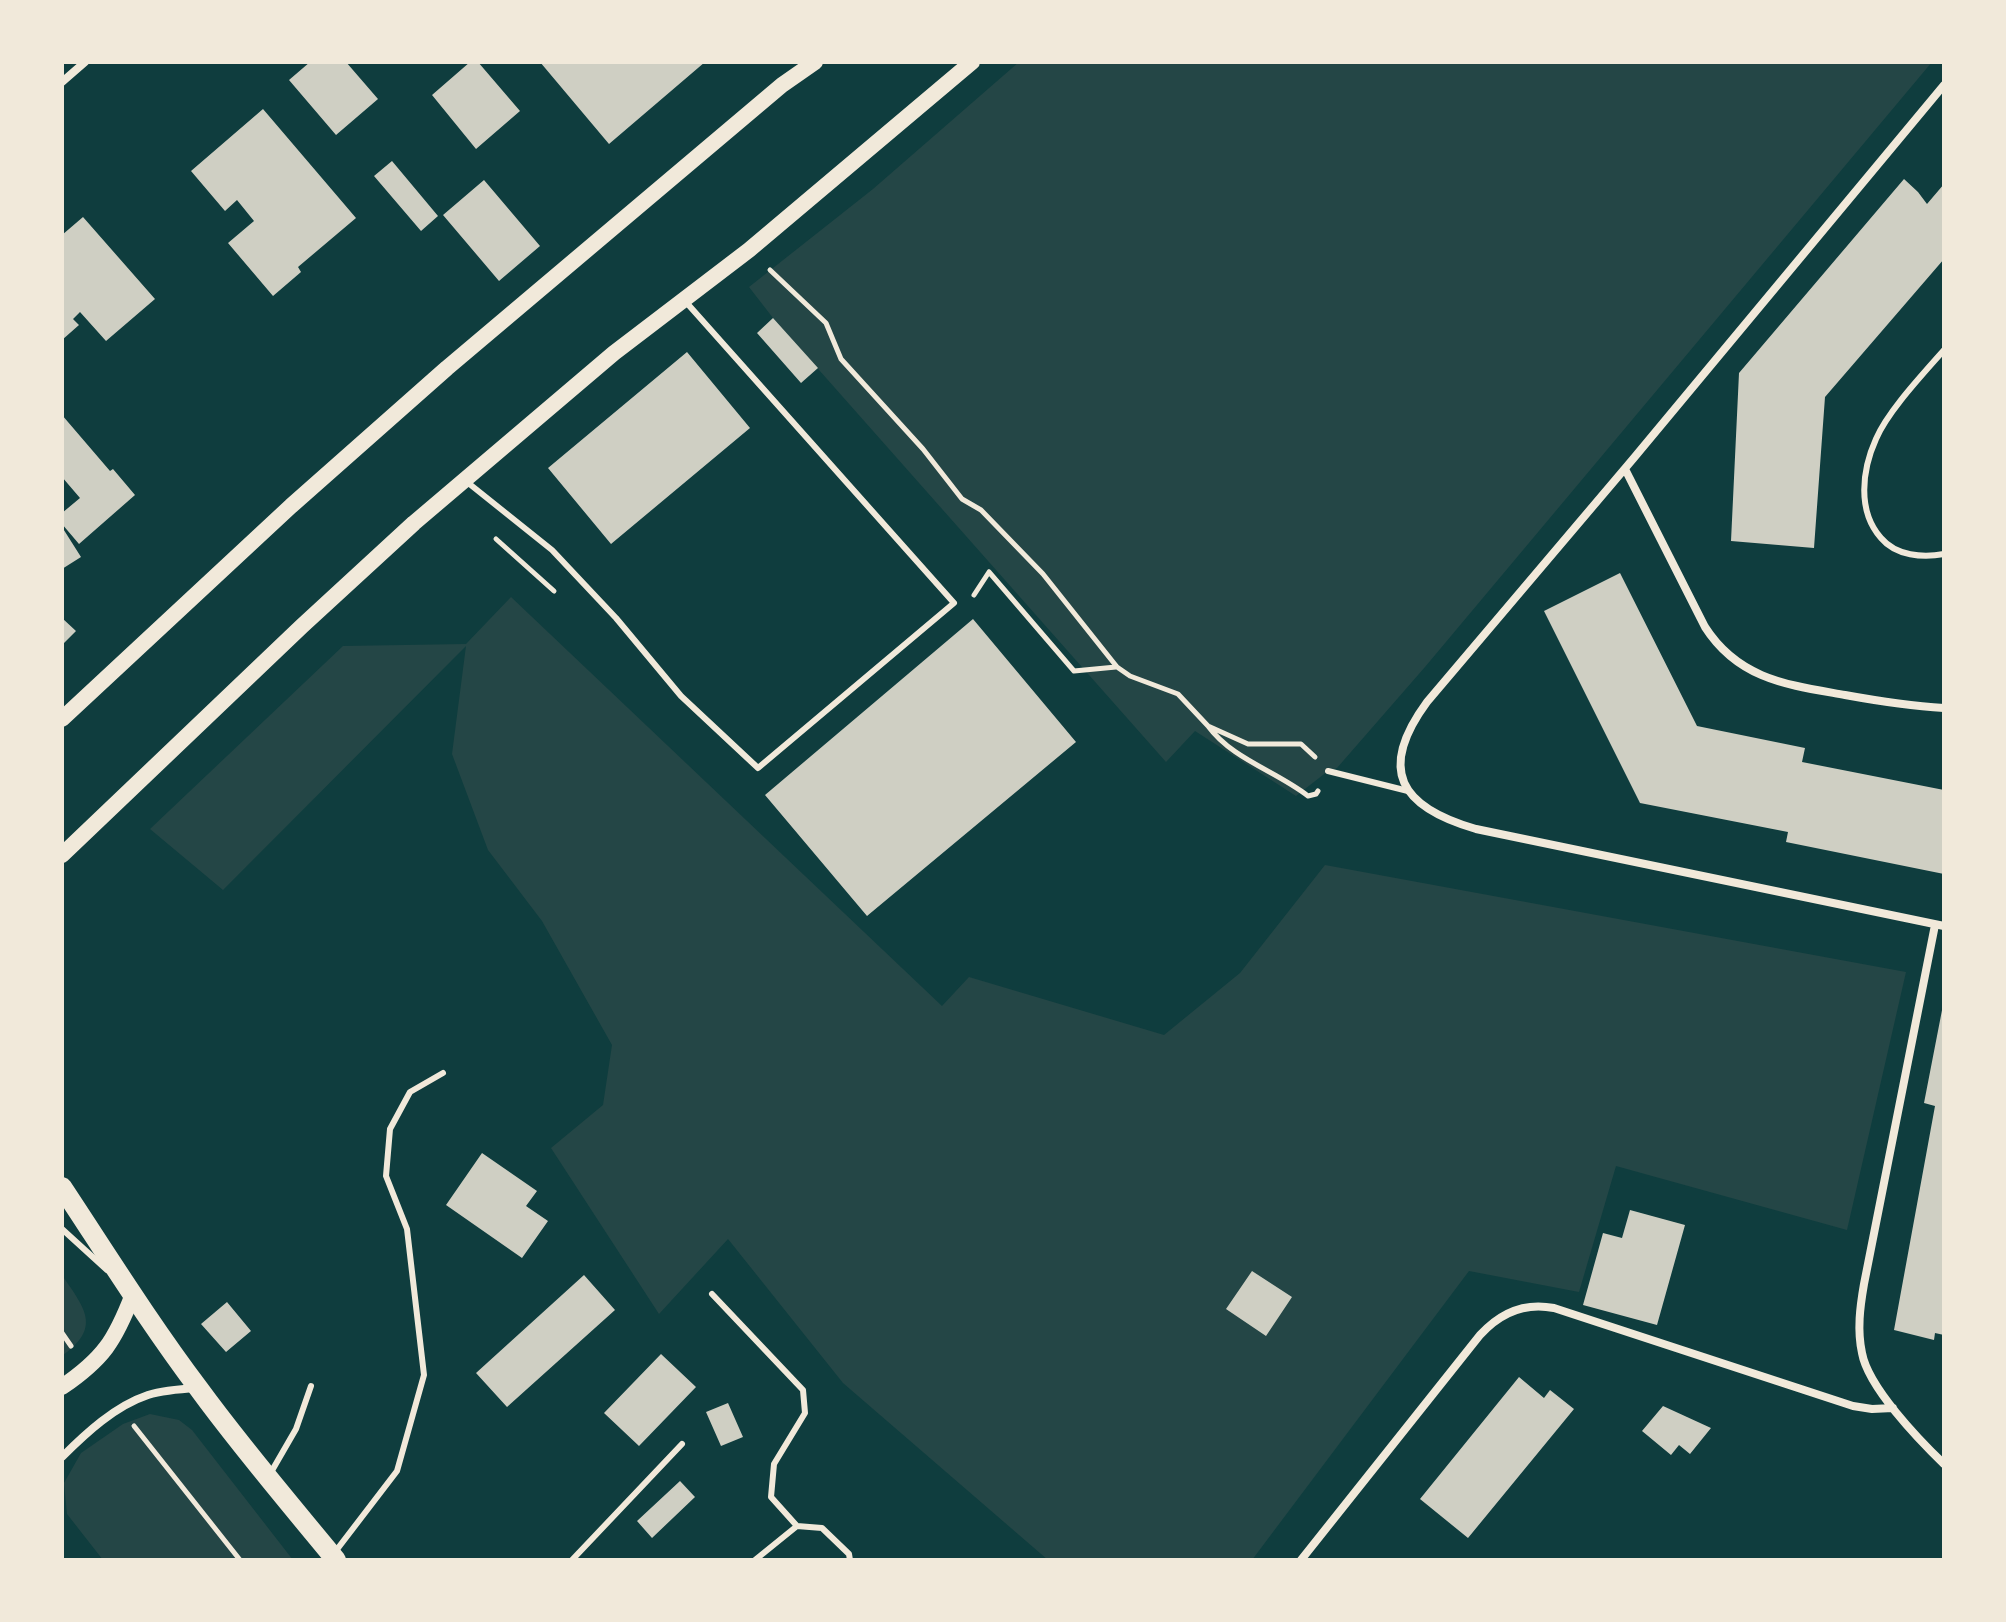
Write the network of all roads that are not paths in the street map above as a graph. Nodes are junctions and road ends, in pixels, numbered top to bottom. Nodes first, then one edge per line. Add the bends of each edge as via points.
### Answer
1 (85, 62) edge
2 (812, 62) edge
3 (972, 62) edge
4 (62, 82) edge
5 (1944, 85) edge
6 (684, 299) junction
7 (1944, 350) edge
8 (1625, 469) junction
9 (465, 480) junction
10 (1944, 554) edge
11 (1944, 708) edge
12 (62, 719) edge
13 (1328, 771) road end
14 (1408, 791) junction
15 (62, 855) edge
16 (1939, 926) edge
17 (443, 1073) dead end
18 (62, 1187) edge
19 (62, 1229) edge
20 (133, 1294) junction
21 (712, 1294) dead end
22 (311, 1386) dead end
23 (62, 1387) edge
24 (198, 1388) junction
25 (1893, 1408) junction
26 (682, 1444) dead end
27 (62, 1457) edge
28 (1944, 1464) edge
29 (268, 1477) junction
30 (797, 1526) junction
31 (329, 1554) edge
32 (572, 1560) edge
33 (755, 1560) edge
34 (850, 1560) edge
35 (1301, 1560) edge

1 - 4 street
2 - 12 main road via 447,368
3 - 6 main road
5 - 8 street
6 - 9 main road
6 - 9 lane via 954,603 758,768 681,696 552,550
7 - 10 lane via 1886,420 1865,476 1864,498 1872,527 1884,542 1917,556
8 - 11 street via 1705,627 1736,661 1784,684
8 - 14 street via 1413,722 1400,758
9 - 15 main road via 302,626
13 - 14 lane
14 - 16 street via 1438,815 1476,829
16 - 25 street via 1860,1310 1862,1356
17 - 31 lane via 410,1092 390,1129 386,1176 407,1229 424,1375 397,1471
18 - 20 main road
19 - 20 lane
20 - 23 main road via 110,1345
20 - 24 main road
21 - 30 lane via 803,1390 805,1413 774,1464 771,1497
22 - 29 lane via 296,1429
24 - 27 street via 132,1401
24 - 29 main road
25 - 28 street
25 - 35 street via 1853,1406 1554,1308 1523,1307 1480,1335
26 - 32 lane
29 - 31 main road
30 - 33 lane
30 - 34 lane via 822,1528

